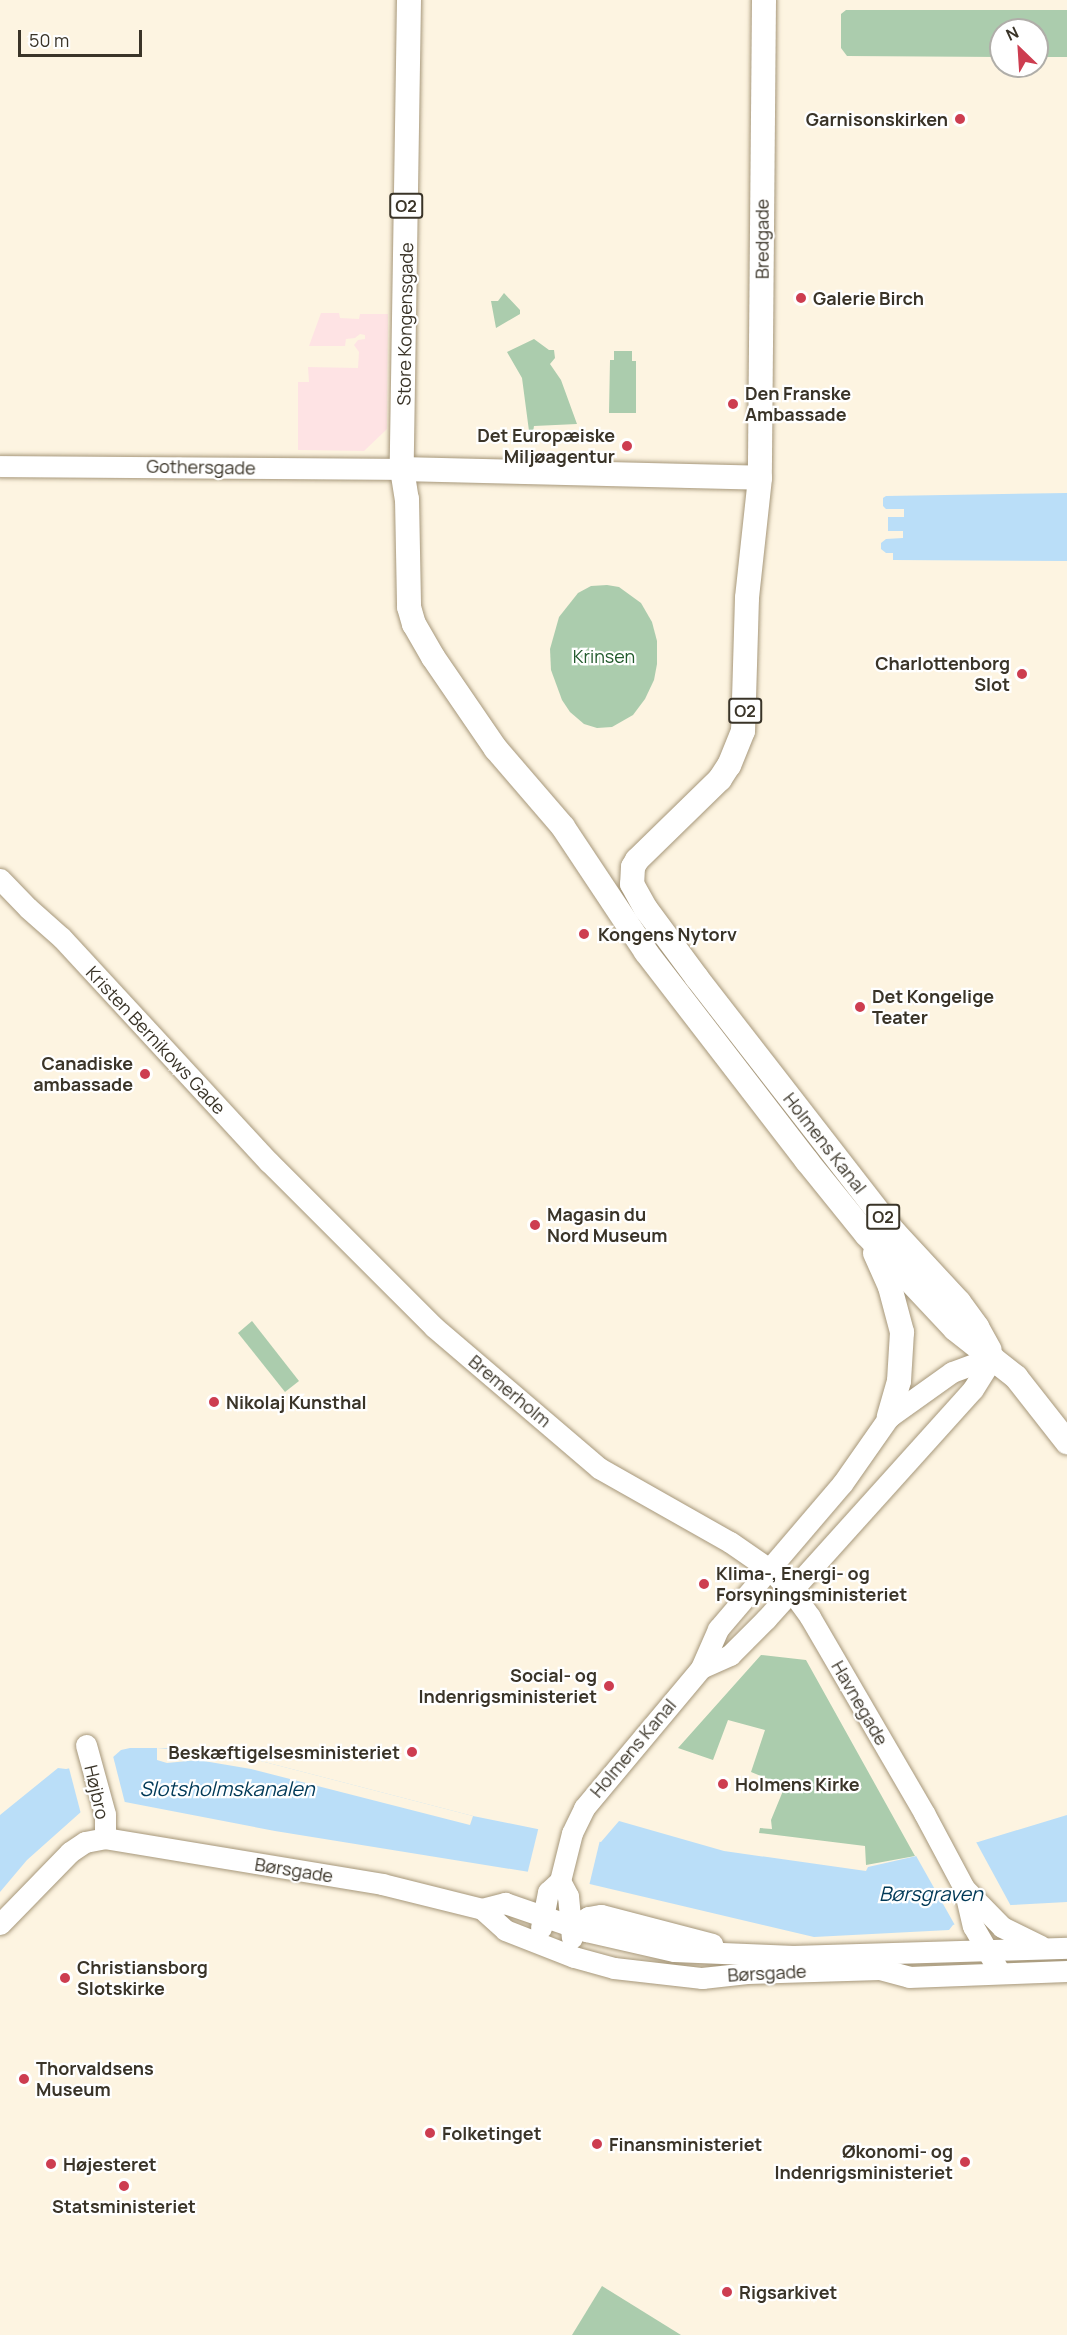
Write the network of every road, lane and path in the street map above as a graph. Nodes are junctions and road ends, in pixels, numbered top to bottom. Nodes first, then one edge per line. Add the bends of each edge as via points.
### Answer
1 (409, 0) edge
2 (764, 0) edge
3 (0, 466) edge
4 (402, 469) junction
5 (760, 478) junction
6 (569, 836) junction
7 (633, 867) junction
8 (0, 879) edge
9 (281, 1174) joint
10 (866, 1234) junction
11 (993, 1357) junction
12 (889, 1417) junction
13 (1067, 1442) edge
14 (769, 1569) junction
15 (792, 1592) junction
16 (701, 1668) junction
17 (88, 1754) dead end
18 (105, 1838) junction
19 (560, 1881) junction
20 (964, 1888) junction
21 (482, 1909) junction
22 (543, 1916) junction
23 (0, 1924) edge
24 (571, 1927) junction
25 (538, 1944) junction
26 (986, 1949) junction
27 (1059, 1949) edge
28 (574, 1957) junction
29 (1067, 1971) edge
30 (1000, 1973) junction

1 - 4 main road, Store Kongensgade / O2
2 - 5 main road, Bredgade / O2
3 - 4 street, Gothersgade
4 - 5 main road
4 - 6 main road, O2 via 414,624 496,749 538,794
5 - 7 main road, O2 via 747,598 745,715 740,740 720,779
6 - 7 main road via 601,860
6 - 10 main road, Holmens Kanal / O2 via 646,952
7 - 11 main road, Holmens Kanal / O2 via 634,890 658,926 884,1219 960,1302
8 - 9 street, Kristen Bernikows Gade via 62,938
9 - 14 street, Bremerholm via 434,1327 599,1468 730,1542
10 - 11 main road, Holmens Kanal / O2 via 956,1329
10 - 12 main road via 890,1287 902,1332 900,1381
11 - 12 street, Holmens Kanal via 952,1372
11 - 13 main road, O2 via 1016,1377
11 - 15 street, Holmens Kanal via 973,1389
12 - 14 street, Holmens Kanal via 856,1466
14 - 15 street, Havnegade
14 - 16 street, Holmens Kanal via 718,1629
15 - 16 street, Holmens Kanal via 738,1649
15 - 20 street, Havnegade
16 - 19 street, Holmens Kanal via 590,1800 572,1833
17 - 18 street, Højbro via 103,1808
18 - 21 street, Børsgade via 382,1884
18 - 23 street via 85,1842 70,1851
19 - 22 street via 548,1892
19 - 24 street via 568,1896
20 - 26 street via 972,1923
20 - 27 street via 1008,1932
21 - 22 street, Børsgade via 505,1903
21 - 25 street, Børsgade via 505,1930
22 - 24 street, Børsgade
22 - 25 street
24 - 26 street, Børsgade via 674,1952 794,1956
24 - 28 street
25 - 28 street, Børsgade
26 - 27 street, Børsgade
26 - 30 street
28 - 30 street, Børsgade via 614,1968 702,1978 880,1968 909,1977
29 - 30 street, Børsgade

